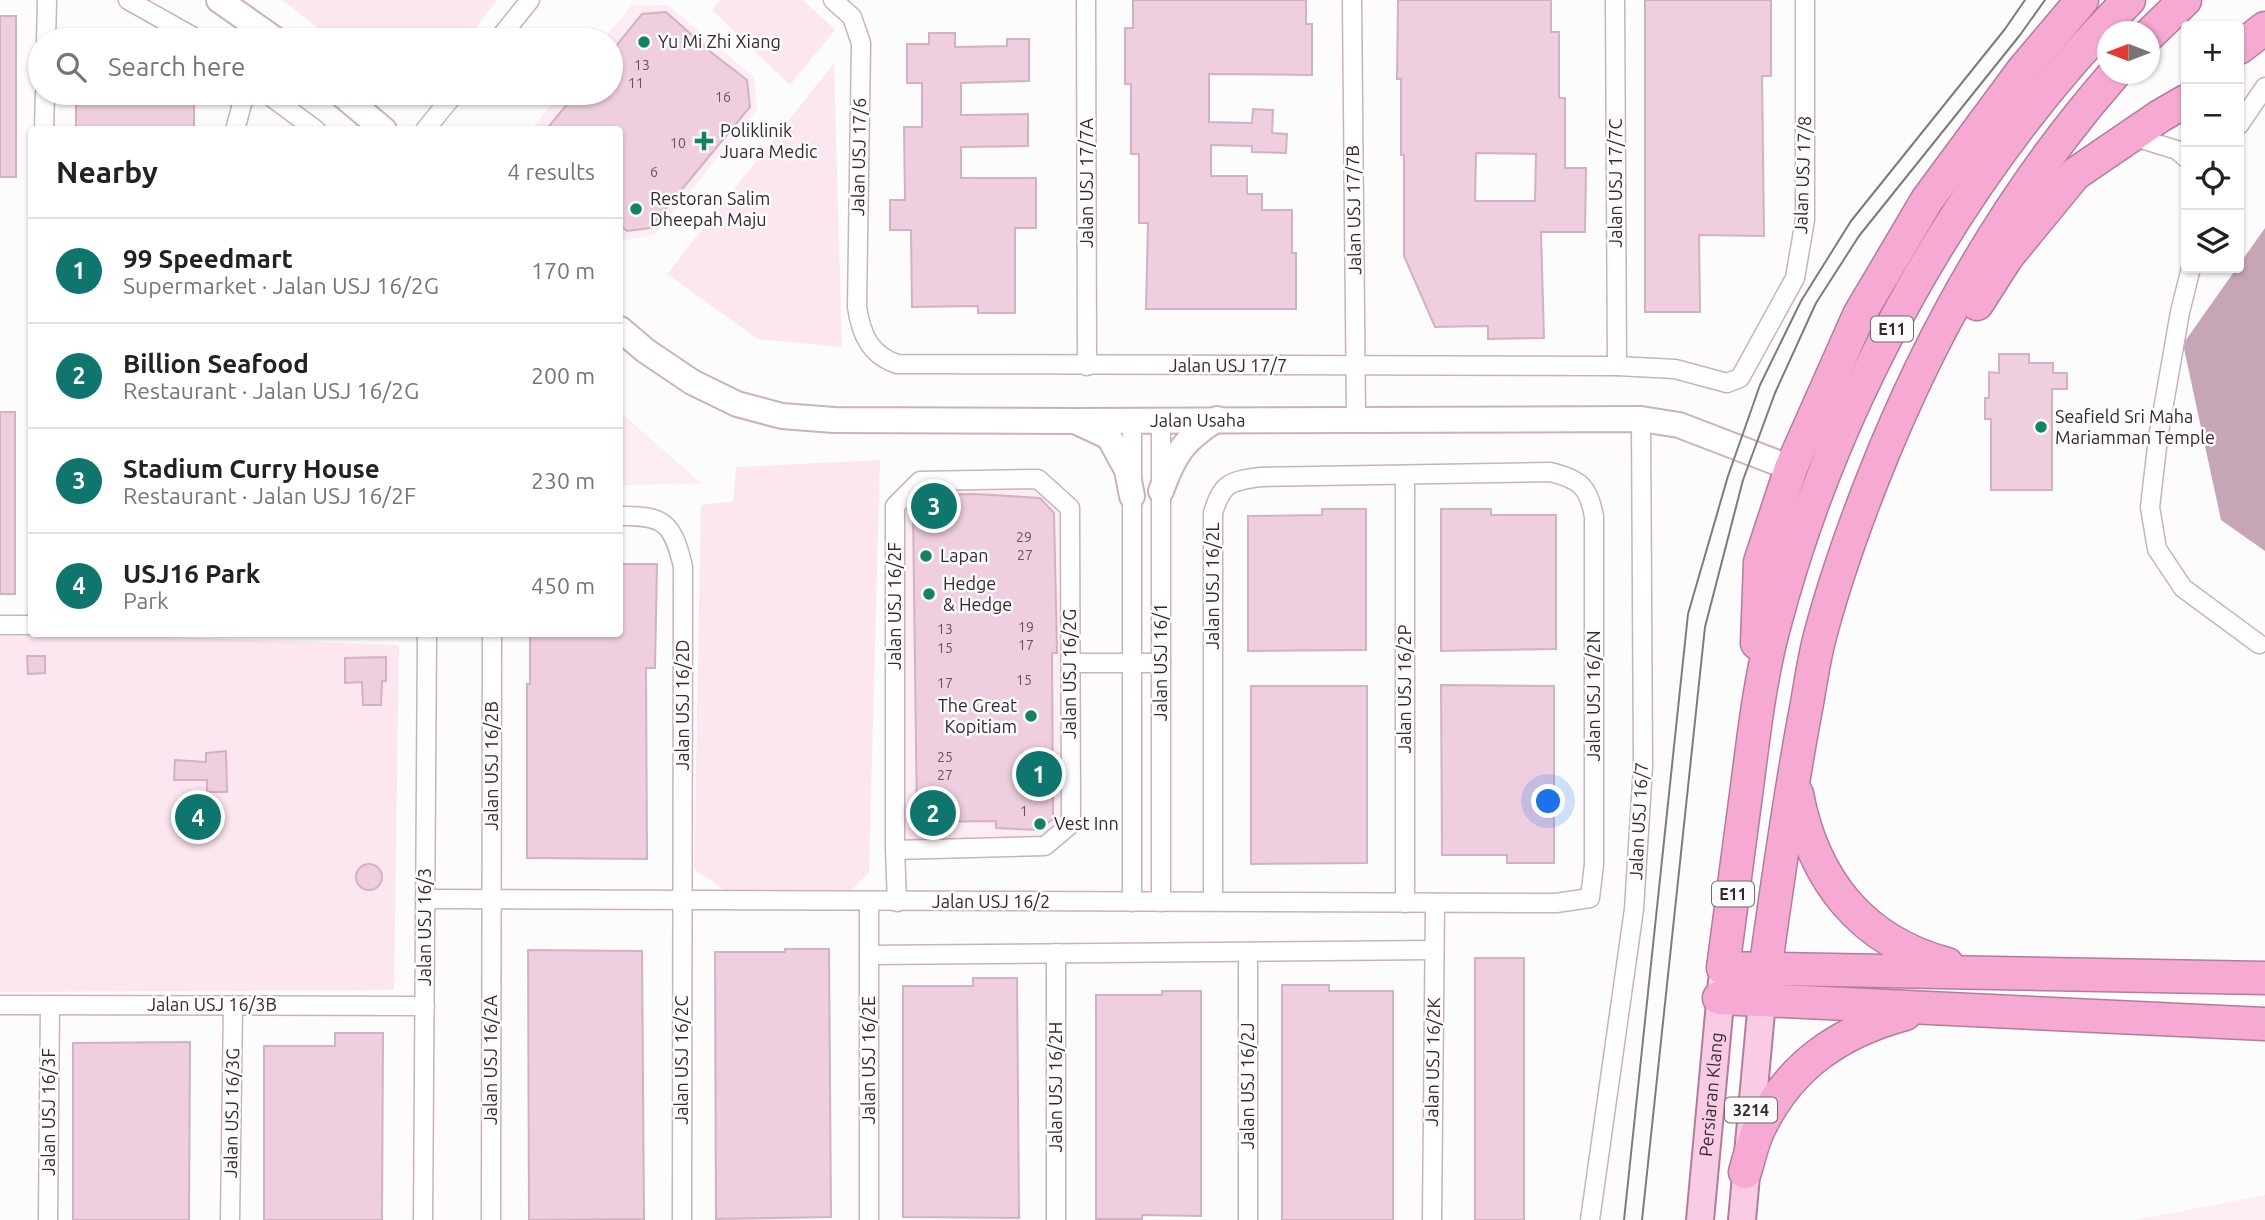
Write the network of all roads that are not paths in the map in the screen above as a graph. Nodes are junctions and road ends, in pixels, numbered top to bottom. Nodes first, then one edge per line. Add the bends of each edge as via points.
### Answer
1 (47, 0) edge
2 (128, 0) edge
3 (219, 0) edge
4 (530, 0) edge
5 (833, 0) edge
6 (1086, 0) edge
7 (1352, 0) edge
8 (1615, 0) edge
9 (1805, 0) edge
10 (2082, 0) edge
11 (2129, 0) edge
12 (2185, 0) edge
13 (2160, 24) edge
14 (46, 28) edge
15 (178, 28) edge
16 (259, 28) edge
17 (508, 28) edge
18 (2265, 28) edge
19 (2244, 44) edge
20 (2265, 49) edge
21 (2244, 64) edge
22 (2105, 84) edge
23 (2265, 87) edge
24 (45, 105) edge
25 (242, 105) edge
26 (282, 105) edge
27 (354, 105) edge
28 (445, 105) edge
29 (2173, 108) edge
30 (2244, 118) edge
31 (44, 126) edge
32 (236, 126) edge
33 (311, 126) edge
34 (379, 126) edge
35 (428, 126) edge
36 (2131, 136) junction
37 (2181, 154) edge
38 (2190, 273) edge
39 (859, 324) joint
40 (623, 332) edge
41 (1087, 366) junction
42 (1356, 366) junction
43 (1617, 366) junction
44 (1217, 419) junction
45 (1356, 419) junction
46 (1640, 419) junction
47 (1896, 420) junction
48 (1075, 421) junction
49 (1132, 421) junction
50 (1161, 421) junction
51 (1791, 468) junction
52 (1405, 475) junction
53 (1563, 475) joint
54 (1161, 491) junction
55 (1132, 496) junction
56 (1070, 508) joint
57 (623, 516) edge
58 (0, 625) edge
59 (28, 625) edge
60 (427, 637) edge
61 (492, 637) edge
62 (2259, 643) dead end
63 (1070, 663) junction
64 (1132, 663) junction
65 (1161, 663) junction
66 (1757, 711) junction
67 (1793, 775) junction
68 (895, 850) junction
69 (425, 899) junction
70 (492, 899) junction
71 (682, 900) junction
72 (869, 901) junction
73 (897, 902) junction
74 (1132, 902) junction
75 (1161, 902) junction
76 (1213, 902) junction
77 (1405, 903) junction
78 (1435, 903) junction
79 (1556, 903) joint
80 (1434, 950) junction
81 (1248, 952) junction
82 (1056, 953) junction
83 (869, 955) junction
84 (1986, 974) junction
85 (2265, 978) edge
86 (1721, 983) junction
87 (1763, 985) junction
88 (0, 1005) edge
89 (50, 1005) junction
90 (233, 1005) junction
91 (425, 1006) junction
92 (1955, 1010) junction
93 (2265, 1024) edge
94 (1745, 1172) junction
95 (48, 1220) edge
96 (230, 1220) edge
97 (423, 1220) edge
98 (491, 1220) edge
99 (682, 1220) edge
100 (869, 1220) edge
101 (1056, 1220) edge
102 (1248, 1220) edge
103 (1432, 1220) edge
104 (1590, 1220) edge
105 (1700, 1220) edge
106 (1742, 1220) edge

1 - 14 street
2 - 15 street
3 - 16 street
4 - 17 street
5 - 39 street, Jalan USJ 17/6 via 852,17 861,43
6 - 41 street, Jalan USJ 17/7A
7 - 42 street, Jalan USJ 17/7B
8 - 43 street, Jalan USJ 17/7C
9 - 43 street, Jalan USJ 17/8 via 1805,220 1795,278 1740,378 1727,383 1675,369
10 - 51 highway via 2023,70 1927,200 1859,315
11 - 66 highway, E11 via 2098,31 1994,160 1949,228 1877,357 1819,489 1790,570
12 - 13 highway
18 - 19 highway
20 - 21 highway
22 - 47 highway, E11 via 2030,180 1992,239 1956,299
23 - 30 street
24 - 31 street
25 - 32 street
26 - 33 street
27 - 34 street
28 - 35 street
29 - 36 highway
36 - 37 street
36 - 47 highway via 2075,174 2056,195 2007,257
38 - 62 street via 2158,438 2150,507 2155,539 2183,587
39 - 41 street, Jalan USJ 17/7 via 864,338 883,359 897,364
40 - 48 street, Jalan Usaha via 692,382 737,404 782,416
41 - 42 street, Jalan USJ 17/7
42 - 43 street, Jalan USJ 17/7
42 - 45 street, Jalan USJ 17/7B
44 - 45 street, Jalan Usaha
44 - 50 street, Jalan Usaha
44 - 54 street via 1182,446
45 - 46 street, Jalan Usaha
46 - 51 street, Jalan Usaha via 1679,425
46 - 104 street, Jalan USJ 16/7 via 1643,767 1639,832 1633,909
47 - 67 highway, E11 via 1839,569 1819,639
48 - 49 street, Jalan Usaha
48 - 55 street via 1109,437 1127,470
49 - 50 street, Jalan Usaha
49 - 55 street, Jalan USJ 16/1
50 - 54 street, Jalan USJ 16/1
51 - 66 highway via 1760,562
52 - 53 street, Jalan USJ 16/2L
52 - 76 street, Jalan USJ 16/2L via 1260,477 1233,481 1219,493 1213,513
52 - 77 street, Jalan USJ 16/2P
53 - 79 street, Jalan USJ 16/2N via 1586,489 1594,517 1594,864 1590,898
54 - 65 street, Jalan USJ 16/1
55 - 64 street, Jalan USJ 16/1
56 - 63 street, Jalan USJ 16/2G
56 - 68 street, Jalan USJ 16/2F via 1038,479 920,481 895,506
57 - 71 street, Jalan USJ 16/2D via 644,515 668,527 683,567
58 - 59 street
60 - 69 street, Jalan USJ 16/3
61 - 70 street, Jalan USJ 16/2B
63 - 64 street
63 - 68 street, Jalan USJ 16/2G via 1070,824 1045,846
64 - 65 street
64 - 74 street, Jalan USJ 16/1
65 - 75 street, Jalan USJ 16/1
66 - 86 highway, E11
67 - 84 highway via 1809,841 1826,878 1852,910 1883,937 1918,956
67 - 87 highway, E11
68 - 73 street, Jalan USJ 16/2F
69 - 70 street, Jalan USJ 16/2
69 - 91 street, Jalan USJ 16/3
70 - 71 street, Jalan USJ 16/2
70 - 98 street, Jalan USJ 16/2A
71 - 72 street, Jalan USJ 16/2
71 - 99 street, Jalan USJ 16/2C
72 - 73 street, Jalan USJ 16/2
72 - 83 street, Jalan USJ 16/2E
73 - 74 street, Jalan USJ 16/2
74 - 75 street, Jalan USJ 16/2
75 - 76 street, Jalan USJ 16/2
76 - 77 street, Jalan USJ 16/2
77 - 78 street, Jalan USJ 16/2
78 - 79 street, Jalan USJ 16/2
78 - 80 street, Jalan USJ 16/2K
80 - 81 street
80 - 103 street, Jalan USJ 16/2K
81 - 82 street
81 - 102 street, Jalan USJ 16/2J
82 - 83 street
82 - 101 street, Jalan USJ 16/2H
83 - 100 street, Jalan USJ 16/2E
84 - 85 highway
84 - 87 highway
86 - 87 highway
86 - 105 main road, Persiaran Klang / 3214
87 - 92 highway
87 - 94 main road, 3214
88 - 89 street, Jalan USJ 16/3B
89 - 90 street, Jalan USJ 16/3B
89 - 95 street, Jalan USJ 16/3F
90 - 91 street, Jalan USJ 16/3B
90 - 96 street, Jalan USJ 16/3G
91 - 97 street, Jalan USJ 16/3
92 - 93 highway
92 - 94 highway via 1914,1012 1874,1022 1837,1040 1804,1065 1777,1097 1757,1133
94 - 106 main road, 3214

